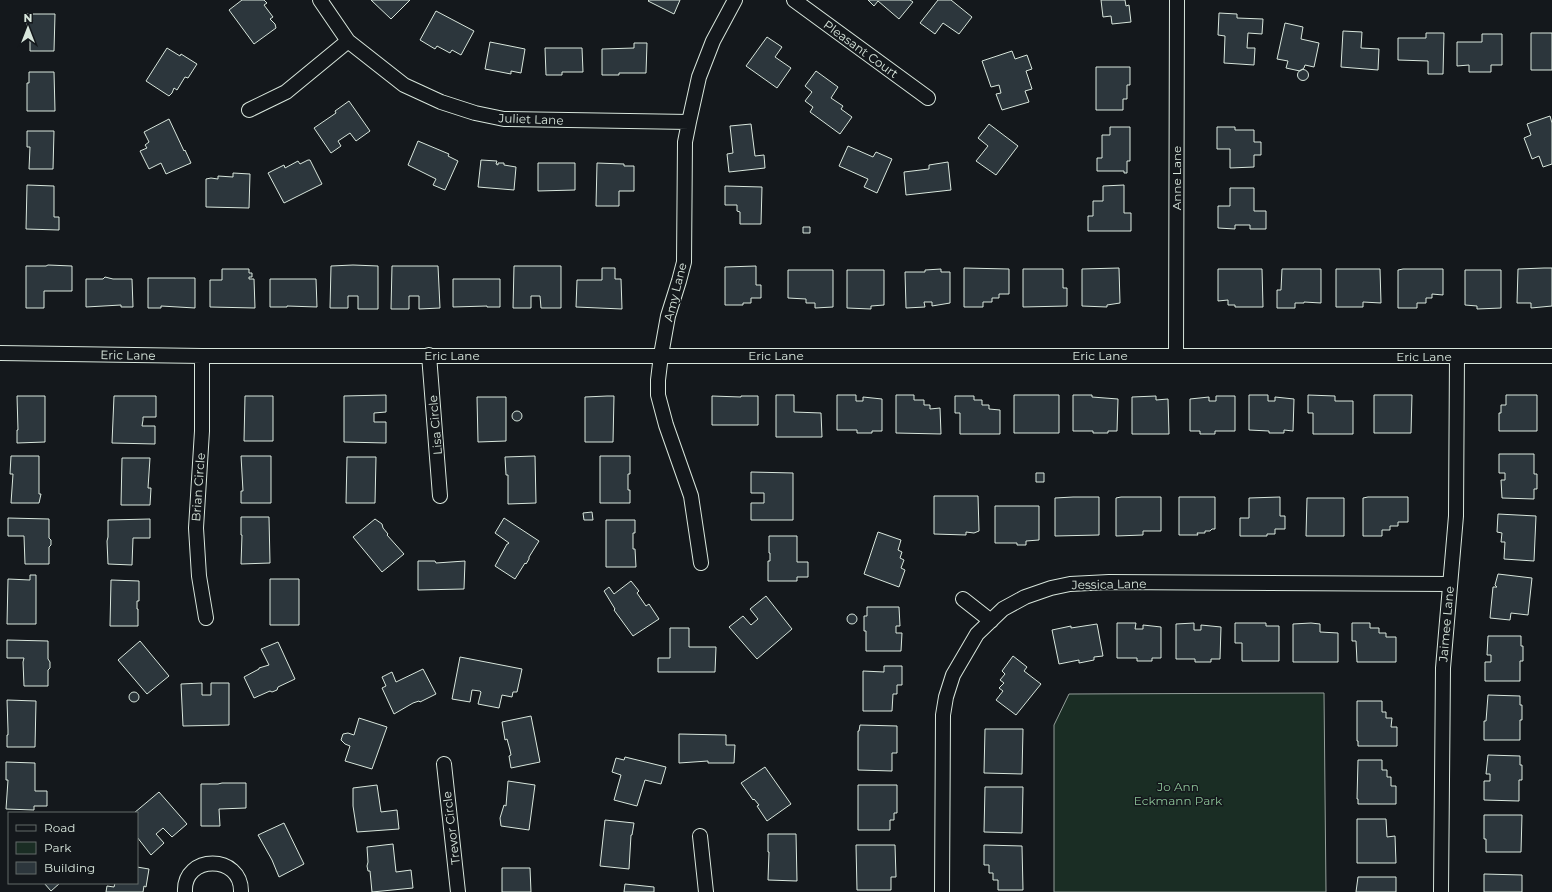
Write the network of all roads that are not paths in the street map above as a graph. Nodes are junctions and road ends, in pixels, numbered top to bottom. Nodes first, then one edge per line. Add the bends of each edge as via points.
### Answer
1 (320, 0) edge
2 (735, 0) edge
3 (794, 0) edge
4 (1177, 0) edge
5 (348, 41) junction
6 (928, 98) dead end
7 (249, 110) dead end
8 (689, 122) junction
9 (0, 353) edge
10 (429, 355) junction
11 (661, 355) junction
12 (1176, 355) junction
13 (202, 356) junction
14 (1457, 356) junction
15 (1552, 356) edge
16 (440, 496) dead end
17 (701, 563) dead end
18 (1450, 584) junction
19 (963, 599) dead end
20 (206, 618) dead end
21 (991, 621) junction
22 (444, 764) dead end
23 (700, 836) dead end
24 (185, 892) edge
25 (241, 892) edge
26 (458, 892) edge
27 (706, 892) edge
28 (942, 892) edge
29 (1441, 892) edge

1 - 5 street, Juliet Lane
2 - 8 street, Amy Lane via 713,41 699,77
3 - 6 street, Pleasant Court
4 - 12 street, Anne Lane
5 - 7 street via 286,92
5 - 8 street, Juliet Lane via 404,84 441,102 475,114 504,119
8 - 11 street, Amy Lane via 685,142 684,262 668,316
9 - 13 street, Eric Lane
10 - 11 street, Eric Lane
10 - 13 street, Eric Lane
10 - 16 street, Lisa Circle
11 - 12 street, Eric Lane
11 - 17 street, Amy Lane via 658,395 691,496
12 - 14 street, Eric Lane
13 - 20 street, Brian Circle via 202,431 196,528 199,576
14 - 15 street, Eric Lane
14 - 18 street, Jaimee Lane via 1456,516
18 - 21 street, Jessica Lane via 1070,584 1025,597 1003,609
18 - 29 street, Jaimee Lane via 1443,668
19 - 21 street
21 - 28 street, Jessica Lane via 977,634 953,675 946,697
22 - 26 street, Trevor Circle
23 - 27 street
24 - 25 street via 189,874 198,866 211,863 233,869 242,884

